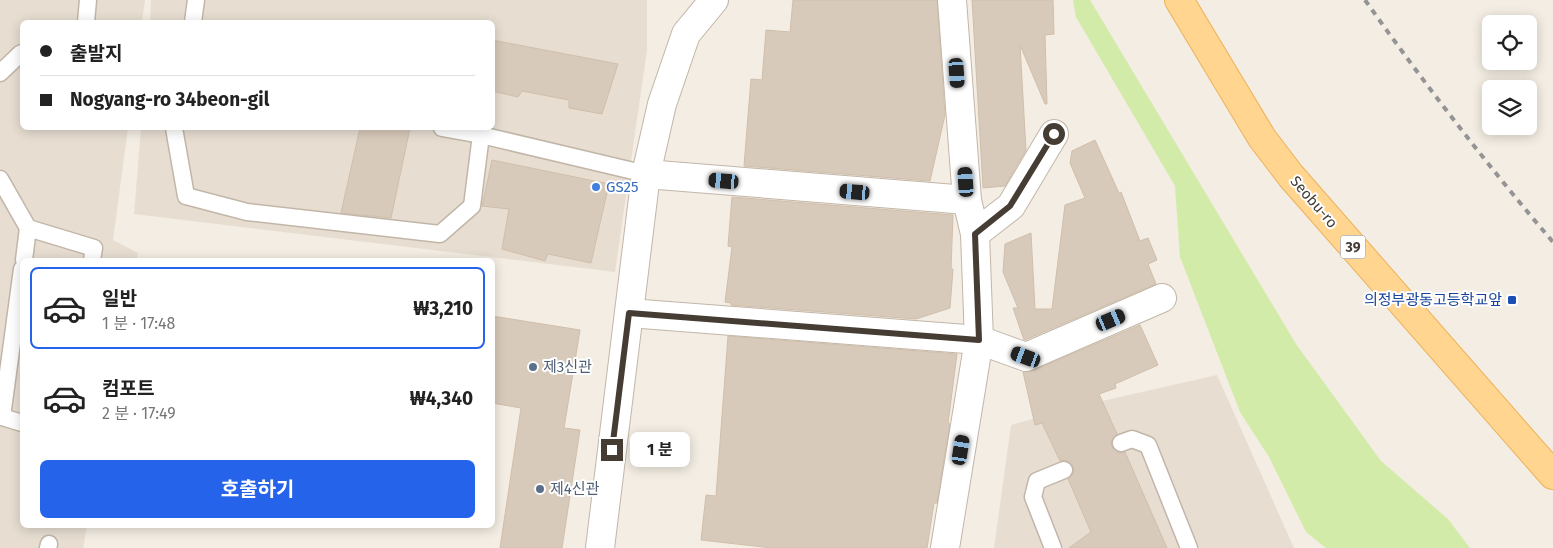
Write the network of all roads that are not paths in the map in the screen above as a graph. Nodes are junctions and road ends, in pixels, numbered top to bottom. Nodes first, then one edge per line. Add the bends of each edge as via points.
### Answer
1 (88, 0) edge
2 (196, 0) edge
3 (714, 0) edge
4 (952, 0) edge
5 (1179, 0) edge
6 (86, 20) edge
7 (192, 20) edge
8 (20, 54) edge
9 (0, 73) edge
10 (174, 130) edge
11 (453, 130) edge
12 (1054, 134) dead end
13 (481, 135) junction
14 (646, 174) junction
15 (0, 178) edge
16 (967, 200) junction
17 (28, 228) junction
18 (975, 234) junction
19 (24, 258) edge
20 (92, 258) edge
21 (20, 284) edge
22 (1162, 298) dead end
23 (629, 313) junction
24 (979, 340) junction
25 (20, 422) edge
26 (1121, 443) dead end
27 (1064, 470) dead end
28 (1553, 475) edge
29 (600, 548) edge
30 (945, 548) edge
31 (1053, 548) edge
32 (1189, 548) edge

1 - 6 lane
2 - 7 lane
3 - 14 street via 686,34 662,104
4 - 16 street
5 - 28 main road, Seobu-ro / 39 via 1262,138 1291,176
8 - 9 lane
10 - 13 lane via 186,196 247,212 440,234 472,206
11 - 13 lane
12 - 18 street via 1010,206
13 - 14 lane
14 - 16 street
14 - 23 street
15 - 17 lane
16 - 18 street
17 - 19 lane
17 - 20 lane via 94,248
18 - 24 street
21 - 25 lane via 2,417
22 - 24 street via 1026,357
23 - 24 street
23 - 29 street
24 - 30 street
26 - 32 lane via 1132,439 1148,445
27 - 31 lane via 1037,481 1033,497

